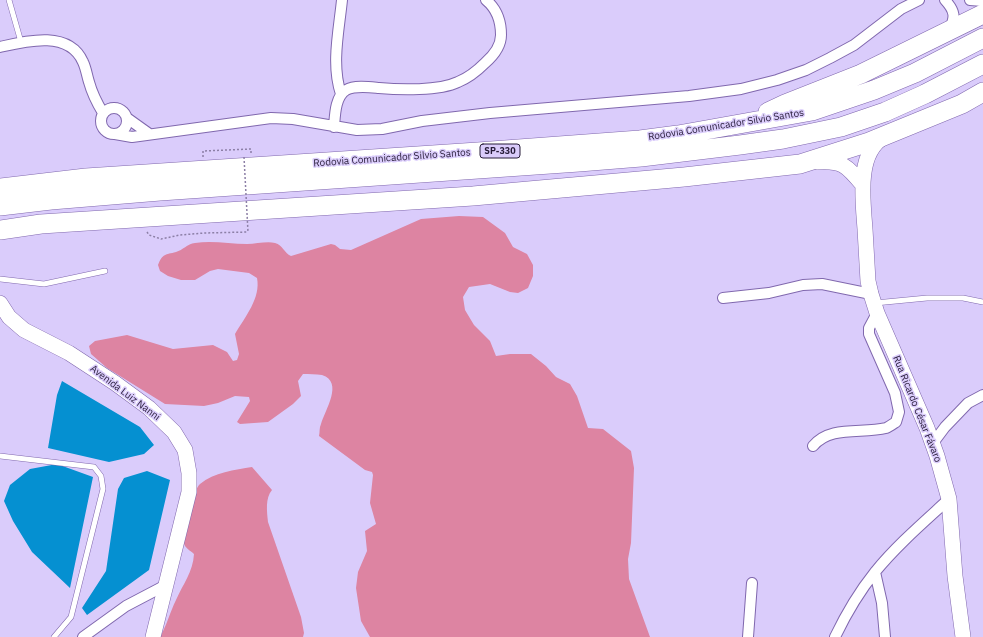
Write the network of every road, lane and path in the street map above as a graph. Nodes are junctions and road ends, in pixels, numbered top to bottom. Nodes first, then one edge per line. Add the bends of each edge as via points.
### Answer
1 (10, 0) edge
2 (342, 0) edge
3 (486, 0) edge
4 (919, 0) edge
5 (945, 0) edge
6 (970, 0) edge
7 (983, 1) edge
8 (983, 14) edge
9 (948, 32) junction
10 (983, 38) edge
11 (21, 42) junction
12 (0, 47) edge
13 (983, 64) edge
14 (983, 92) edge
15 (341, 94) junction
16 (103, 113) junction
17 (127, 118) junction
18 (334, 127) junction
19 (718, 128) junction
20 (904, 128) junction
21 (148, 133) junction
22 (115, 134) junction
23 (244, 157) dead end
24 (800, 164) junction
25 (862, 184) junction
26 (0, 188) edge
27 (0, 206) edge
28 (138, 218) junction
29 (41, 224) junction
30 (0, 230) edge
31 (0, 238) edge
32 (106, 271) dead end
33 (0, 279) edge
34 (723, 298) dead end
35 (983, 302) edge
36 (874, 303) junction
37 (0, 304) edge
38 (983, 395) edge
39 (933, 443) junction
40 (814, 446) dead end
41 (0, 456) edge
42 (949, 499) junction
43 (875, 572) junction
44 (752, 583) dead end
45 (166, 585) junction
46 (54, 637) edge
47 (83, 637) edge
48 (153, 637) edge
49 (748, 637) edge
50 (835, 637) edge
51 (885, 637) edge
52 (963, 637) edge

1 - 11 lane
2 - 15 street via 337,57 337,77
3 - 15 street via 497,13 501,24 501,40 493,55 475,72 457,83 434,88 362,87 349,89
4 - 18 street via 901,9 854,45 806,70 741,89 681,97 490,113 382,128 357,130
5 - 9 street via 951,6 954,19
6 - 7 street
8 - 9 highway
9 - 19 highway via 861,74 763,114
10 - 19 highway, Rodovia Comunicador Silvio Santos / SP-330 via 915,73 819,109
11 - 12 street
11 - 16 street via 54,41 76,50
13 - 27 highway, Rodovia Comunicador Silvio Santos / SP-330 via 885,112 841,127 783,139 641,157 160,191
14 - 20 highway via 962,104
15 - 18 street
16 - 17 street via 110,108 118,108 126,113
16 - 22 street via 102,126 107,132
17 - 21 street
17 - 22 street via 124,131
18 - 21 street via 293,119 271,118
19 - 26 highway, Rodovia Comunicador Silvio Santos / SP-330 via 640,140 86,178
20 - 24 highway
20 - 25 street, Rua Ricardo César Fávaro via 882,138 874,145 869,154
21 - 22 street via 132,137
23 - 28 path, bridge via 248,232 204,233 160,239 149,235
24 - 25 street via 832,161 850,169
24 - 28 highway via 473,196
25 - 36 street, Rua Ricardo César Fávaro via 868,281
28 - 29 highway
29 - 30 highway
29 - 31 street
32 - 33 lane via 44,284
34 - 36 street via 822,284
35 - 36 lane via 963,298 927,298
36 - 39 street, Rua Ricardo César Fávaro
36 - 40 street via 869,334 895,393 899,412 896,422 887,428 828,435 818,440
37 - 45 street, Avenida Luiz Nanni via 9,317 24,330 70,353 149,408 174,432 182,444 189,473 189,492
38 - 39 street via 968,403
39 - 42 street, Rua Ricardo César Fávaro
41 - 46 lane via 94,467 101,476 103,489 71,617
42 - 43 street via 911,533
42 - 52 street, Rua Ricardo César Fávaro
43 - 50 street
43 - 51 street via 882,604
44 - 49 street
45 - 47 street via 126,606
45 - 48 street, Avenida Luiz Nanni

